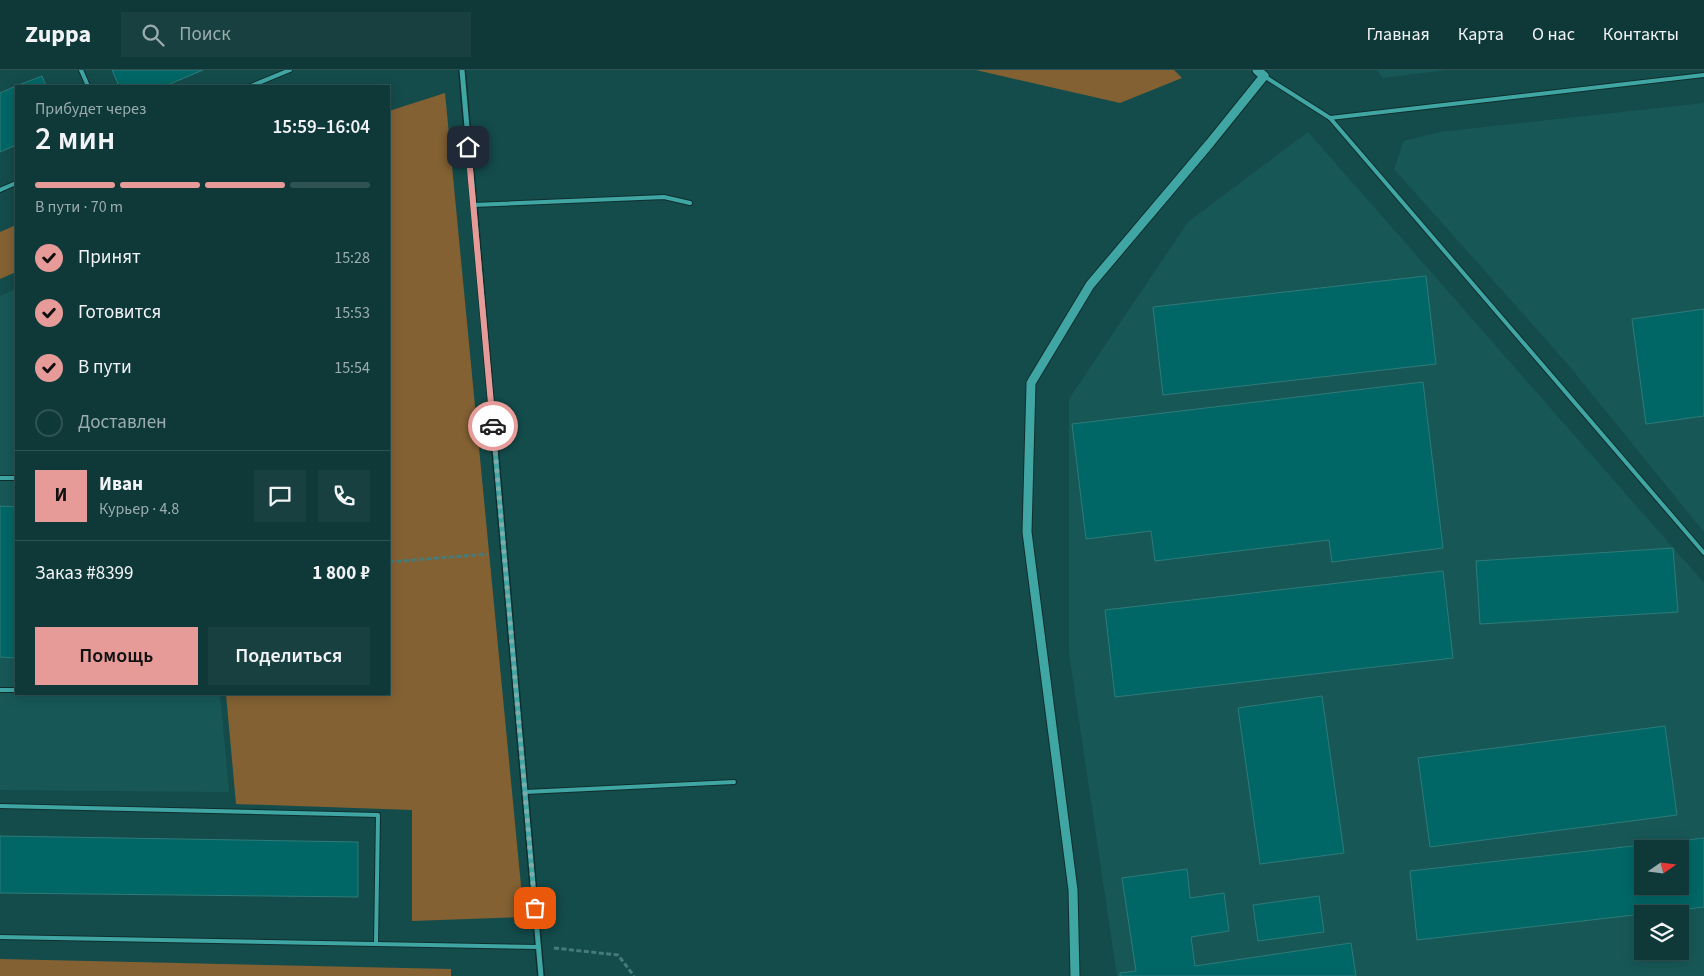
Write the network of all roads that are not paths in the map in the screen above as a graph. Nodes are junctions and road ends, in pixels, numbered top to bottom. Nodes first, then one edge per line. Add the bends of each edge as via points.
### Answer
1 (81, 70) edge
2 (290, 70) edge
3 (462, 70) edge
4 (1261, 73) edge
5 (1704, 75) edge
6 (88, 85) edge
7 (253, 85) edge
8 (1330, 118) junction
9 (15, 183) edge
10 (0, 190) edge
11 (690, 203) dead end
12 (473, 205) junction
13 (0, 478) edge
14 (15, 478) edge
15 (1704, 553) edge
16 (0, 690) edge
17 (15, 690) edge
18 (734, 782) dead end
19 (525, 792) junction
20 (0, 806) edge
21 (0, 938) edge
22 (376, 944) junction
23 (538, 947) junction
24 (541, 976) edge
25 (1076, 976) edge

1 - 6 lane
2 - 7 lane
3 - 12 street
4 - 8 lane
4 - 25 street via 1210,143 1090,285 1031,383 1027,532 1073,890
5 - 8 lane
8 - 15 lane
9 - 10 lane
11 - 12 lane via 664,197
12 - 19 street
13 - 14 lane
16 - 17 lane
18 - 19 lane
19 - 23 street
20 - 22 lane via 378,815
21 - 22 lane
22 - 23 lane
23 - 24 street

